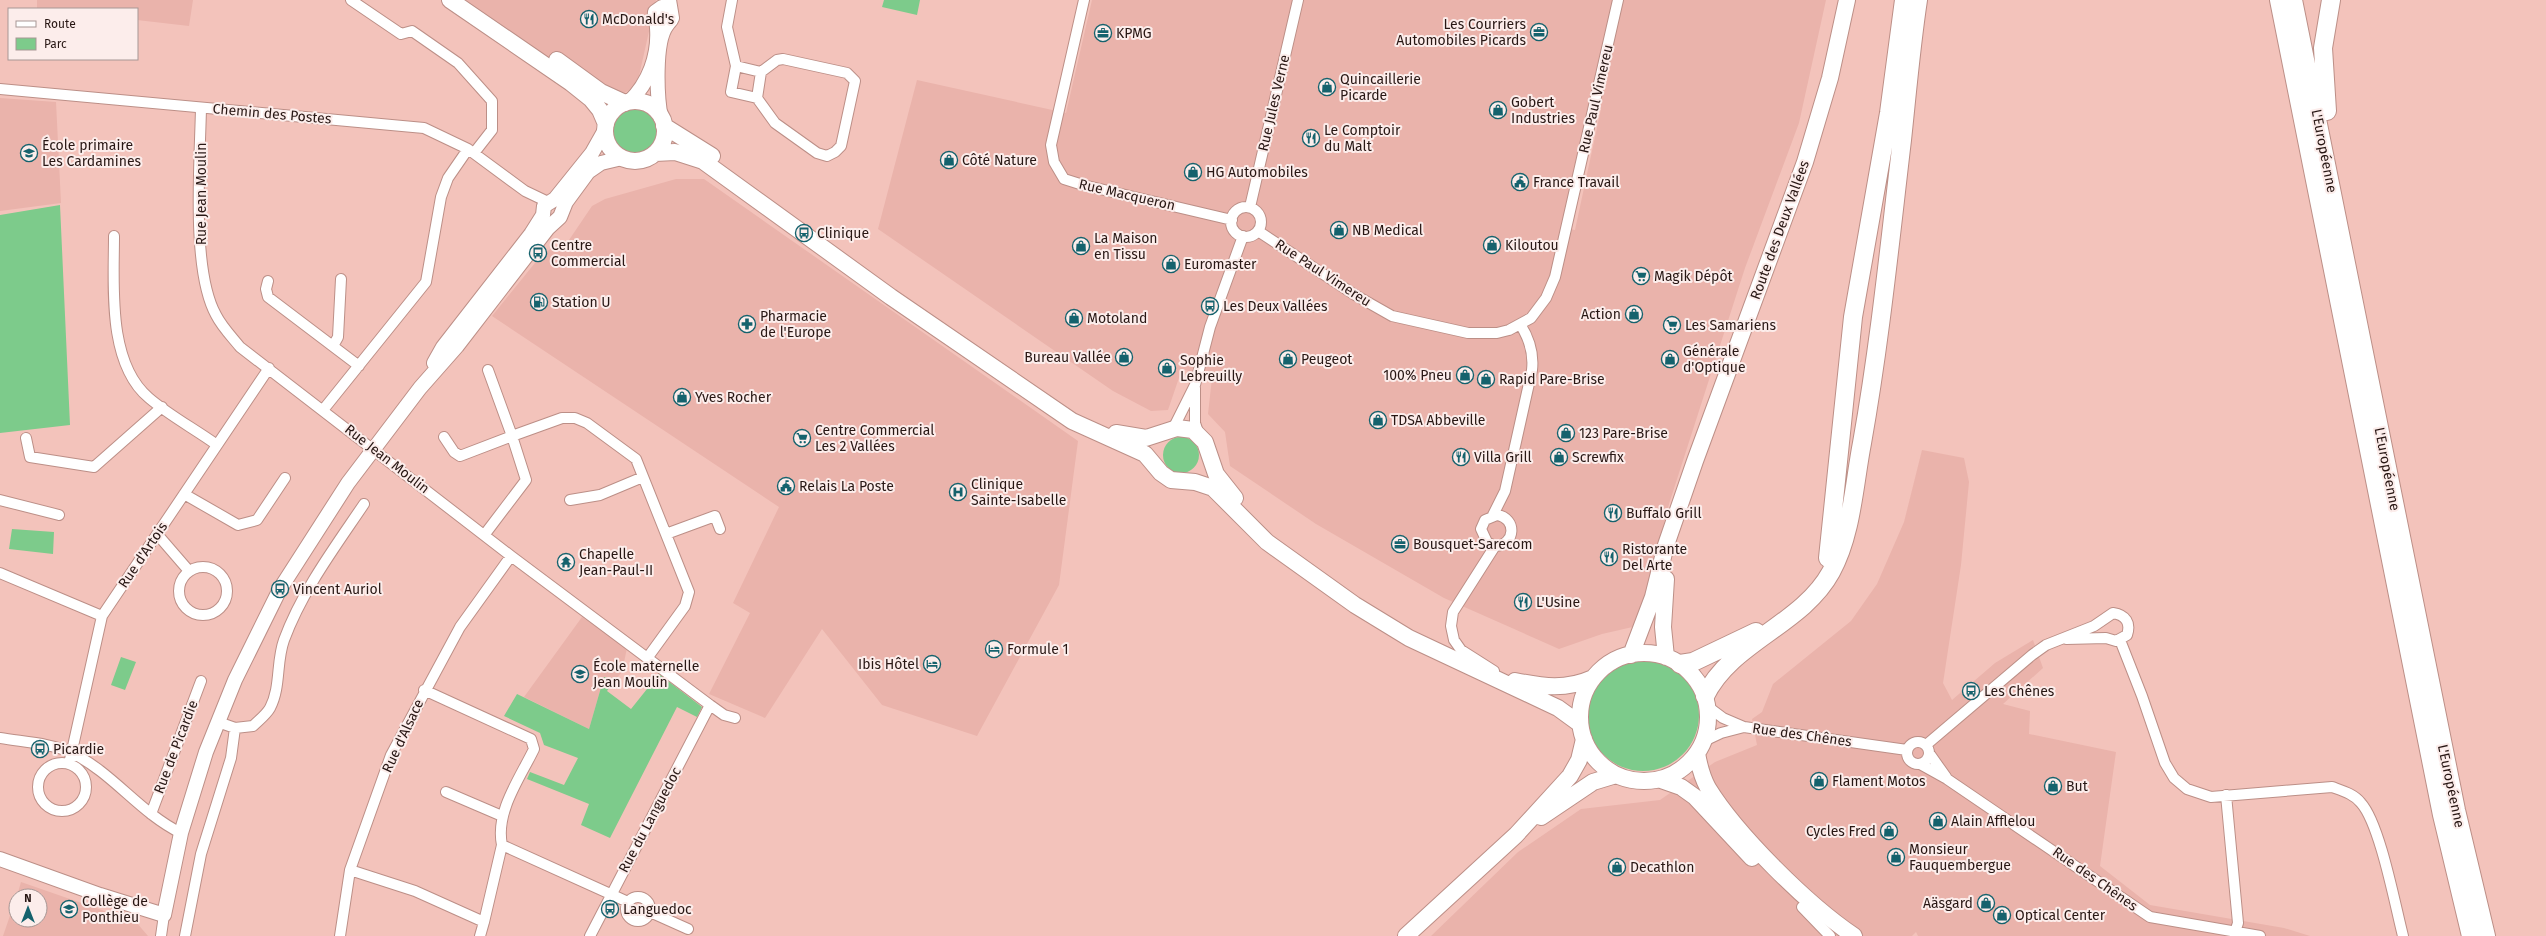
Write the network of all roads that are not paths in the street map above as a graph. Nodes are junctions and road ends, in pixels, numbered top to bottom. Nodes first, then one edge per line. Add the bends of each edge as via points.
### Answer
1 (350, 0) edge
2 (450, 0) edge
3 (469, 0) edge
4 (732, 0) edge
5 (1084, 0) edge
6 (1298, 0) edge
7 (1618, 0) edge
8 (1847, 0) edge
9 (2267, 0) edge
10 (2279, 0) edge
11 (2293, 0) edge
12 (2331, 0) edge
13 (1914, 2) edge
14 (664, 10) edge
15 (736, 66) junction
16 (761, 72) junction
17 (0, 89) edge
18 (757, 98) junction
19 (627, 103) junction
20 (201, 108) junction
21 (663, 122) junction
22 (606, 127) junction
23 (471, 151) junction
24 (655, 153) junction
25 (622, 158) junction
26 (1250, 207) junction
27 (550, 210) junction
28 (1232, 220) junction
29 (1258, 231) junction
30 (114, 236) dead end
31 (1243, 236) junction
32 (341, 279) dead end
33 (268, 281) dead end
34 (1520, 324) junction
35 (333, 346) junction
36 (2363, 347) junction
37 (359, 366) junction
38 (268, 368) junction
39 (488, 370) dead end
40 (1194, 385) junction
41 (2358, 389) junction
42 (162, 407) junction
43 (323, 410) junction
44 (1168, 432) junction
45 (1199, 435) junction
46 (512, 436) junction
47 (444, 437) dead end
48 (26, 438) dead end
49 (217, 445) junction
50 (374, 449) junction
51 (1208, 453) junction
52 (1156, 466) junction
53 (643, 477) junction
54 (285, 478) dead end
55 (1187, 481) junction
56 (1505, 491) junction
57 (184, 494) junction
58 (0, 500) edge
59 (570, 500) dead end
60 (364, 504) dead end
61 (59, 515) dead end
62 (1493, 515) junction
63 (1506, 518) junction
64 (1674, 524) junction
65 (720, 529) dead end
66 (157, 534) junction
67 (485, 534) junction
68 (666, 534) junction
69 (1495, 546) junction
70 (512, 556) junction
71 (1290, 558) junction
72 (189, 571) junction
73 (0, 573) edge
74 (102, 616) junction
75 (2102, 622) junction
76 (2106, 638) junction
77 (2066, 639) junction
78 (2120, 640) junction
79 (1631, 654) junction
80 (648, 657) junction
81 (1673, 660) junction
82 (1488, 674) junction
83 (1593, 678) junction
84 (1508, 679) junction
85 (201, 681) dead end
86 (424, 690) junction
87 (1706, 701) junction
88 (710, 705) junction
89 (735, 718) dead end
90 (218, 722) junction
91 (1744, 727) junction
92 (235, 728) junction
93 (1582, 731) junction
94 (0, 738) edge
95 (1701, 747) junction
96 (1928, 749) junction
97 (1907, 750) junction
98 (71, 752) junction
99 (68, 764) junction
100 (1920, 764) junction
101 (1616, 775) junction
102 (1947, 779) junction
103 (1661, 780) junction
104 (446, 792) dead end
105 (2226, 796) junction
106 (151, 814) junction
107 (502, 816) junction
108 (181, 833) junction
109 (1516, 835) junction
110 (502, 845) junction
111 (0, 859) edge
112 (350, 870) junction
113 (611, 895) junction
114 (628, 902) junction
115 (1802, 907) junction
116 (650, 912) junction
117 (164, 915) junction
118 (484, 922) junction
119 (688, 929) dead end
120 (2235, 932) junction
121 (161, 936) edge
122 (185, 936) edge
123 (340, 936) edge
124 (480, 936) edge
125 (590, 936) edge
126 (1406, 936) edge
127 (1830, 936) edge
128 (1840, 936) edge
129 (1854, 936) edge
130 (2260, 936) edge
131 (2403, 936) edge
132 (2471, 936) edge
133 (2486, 936) edge

1 - 23 street via 401,34 412,31 458,63 480,86 492,101 493,126
2 - 22 main road via 581,91 600,110
3 - 19 main road via 601,92
4 - 15 street via 727,27
5 - 28 street, Rue Macqueron via 1051,145 1054,162 1064,179
6 - 26 street, Rue Jules Verne
7 - 34 street, Rue Paul Vimereu via 1555,277 1546,298 1530,318
8 - 64 main road, Route des Deux Vallées via 1830,78 1805,162
9 - 41 highway
10 - 41 highway, L'Européenne
11 - 36 highway, L'Européenne
12 - 36 highway via 2323,48 2325,102 2352,259
13 - 81 highway via 1889,113 1854,317 1829,557 1818,581 1808,592 1766,626 1745,639 1693,662
13 - 87 highway via 1874,372 1844,538 1831,572 1822,587 1800,609 1723,669 1711,682
14 - 19 street via 657,27 653,63 644,84
14 - 21 street via 657,79
15 - 16 street
15 - 18 street via 731,92
16 - 18 street
16 - 18 street via 777,60 783,59 852,76 855,81 841,146 827,156 817,153 775,123
17 - 20 street, Chemin des Postes
19 - 21 main road via 637,102 651,106
19 - 22 main road via 613,111
20 - 23 street, Chemin des Postes via 424,128
20 - 38 street, Rue Jean Moulin via 200,231 204,283 216,315 240,347
21 - 24 main road via 663,141
21 - 44 main road via 718,160 839,252 1039,387 1076,415 1100,427 1131,437 1146,438
22 - 25 main road via 609,146
22 - 27 street via 592,153
23 - 27 street, Chemin des Postes
23 - 37 street via 448,178 441,197 426,282
24 - 25 main road via 639,160
24 - 52 main road via 675,152 694,157 714,168 891,297 1041,401 1084,428 1145,454
25 - 27 street via 601,163 588,172 573,190
26 - 28 street via 1236,211
26 - 29 street via 1261,219
27 - 50 street via 443,347 420,388
28 - 31 street via 1234,230
29 - 31 street
29 - 34 street, Rue Paul Vimereu via 1360,299 1392,316 1483,334 1497,333
30 - 42 street via 117,331 123,358 132,380 148,398
31 - 40 street via 1212,323
32 - 35 street via 338,337
33 - 35 street via 268,297
34 - 56 street via 1530,343 1533,362
35 - 37 street
36 - 133 highway, L'Européenne via 2456,810
37 - 43 street
38 - 43 street, Rue Jean Moulin
38 - 49 street, Rue d'Artois
39 - 46 street
40 - 44 street
40 - 45 street
41 - 132 highway, L'Européenne via 2442,815
42 - 48 street via 94,467 30,457
42 - 49 street
43 - 50 street, Rue Jean Moulin
44 - 45 main road via 1185,428
44 - 52 main road via 1154,450
45 - 51 main road
46 - 47 street via 460,456 454,452
46 - 53 street via 562,418 575,418 587,423 636,459
46 - 67 street via 526,480
49 - 57 street, Rue d'Artois
50 - 67 street, Rue Jean Moulin
50 - 90 street via 322,521 280,589 243,661
51 - 55 main road via 1204,469 1195,478
51 - 71 main road via 1216,474
52 - 55 main road via 1167,478
53 - 59 street via 600,495
53 - 68 street
54 - 57 street via 257,520 238,525
55 - 71 main road via 1213,488 1267,542
56 - 62 street
56 - 63 street
57 - 66 street, Rue d'Artois
58 - 61 street
60 - 92 street via 298,609 279,657 276,692 269,709 254,726
62 - 63 street
62 - 69 street via 1484,520 1481,529 1486,542
63 - 69 street via 1512,527 1511,536 1505,543
64 - 79 main road, Route des Deux Vallées via 1653,597
64 - 81 main road, Route des Deux Vallées via 1663,633
65 - 68 street via 715,516
66 - 72 street
66 - 74 street, Rue d'Artois
67 - 70 street, Rue Jean Moulin
68 - 80 street via 689,592 685,606
69 - 84 street via 1453,612 1451,626 1454,640 1461,650
70 - 80 street, Rue Jean Moulin
70 - 86 street, Rue d'Alsace via 460,627
71 - 82 main road via 1355,605 1409,638
72 - 72 street via 183,576 179,591 184,606 189,611 204,616 219,610 228,596 223,576 213,568 205,566
73 - 74 street
74 - 98 street, Rue d'Artois
75 - 76 street via 2102,631
75 - 77 street
75 - 78 street via 2113,613 2121,614 2127,620 2127,635
76 - 77 street
76 - 78 street
77 - 96 street via 2046,645 2032,655
78 - 105 street via 2165,763 2174,778 2198,794 2211,797
79 - 81 main road via 1647,653
79 - 83 main road via 1610,663
80 - 88 street, Rue Jean Moulin
81 - 87 main road via 1694,676
82 - 84 main road
82 - 93 main road via 1558,708
83 - 84 main road via 1568,687 1556,688
83 - 93 main road via 1582,703
85 - 106 street, Rue de Picardie
86 - 107 street via 531,738 534,749
86 - 112 street, Rue d'Alsace via 391,755
87 - 91 street, Rue des Chênes via 1723,718
87 - 95 main road via 1708,726
88 - 89 street, Rue Jean Moulin via 724,715
88 - 113 street, Rue du Languedoc
90 - 92 street
90 - 108 street
91 - 95 street, Rue des Chênes via 1721,733
91 - 97 street, Rue des Chênes
92 - 122 street via 231,758 201,854
93 - 101 main road via 1598,762
93 - 109 main road via 1576,768
94 - 98 street, Rue de Picardie
95 - 103 main road via 1682,769
95 - 129 main road via 1705,780 1729,817 1809,900
96 - 97 street via 1915,742
96 - 100 street via 1927,760
96 - 102 street, Rue des Chênes
97 - 100 street via 1909,760
98 - 99 street, Rue d'Artois
98 - 106 street, Rue de Picardie via 100,770
99 - 99 street via 61,763 46,769 38,782 42,801 51,809 59,811 74,808 84,796 86,788 82,773
100 - 102 street, Rue des Chênes
101 - 103 main road via 1639,781
101 - 109 main road via 1593,782
102 - 120 street, Rue des Chênes via 2150,917
103 - 115 main road via 1681,787 1695,797
104 - 107 street
105 - 120 street via 2238,923
105 - 131 street via 2332,787 2349,793 2360,802 2372,818
106 - 108 street, Rue de Picardie via 164,825
107 - 110 street via 499,832
108 - 117 street
109 - 126 main road
110 - 113 street
110 - 118 street
111 - 117 street
112 - 118 street via 415,891
112 - 123 street, Rue d'Alsace
113 - 114 street
113 - 125 street, Rue du Languedoc
114 - 116 street via 632,898 643,898 648,901
114 - 116 street via 627,914 636,921 647,917
115 - 127 street
115 - 128 main road
116 - 119 street
117 - 121 street
118 - 124 street
120 - 130 street, Rue des Chênes

